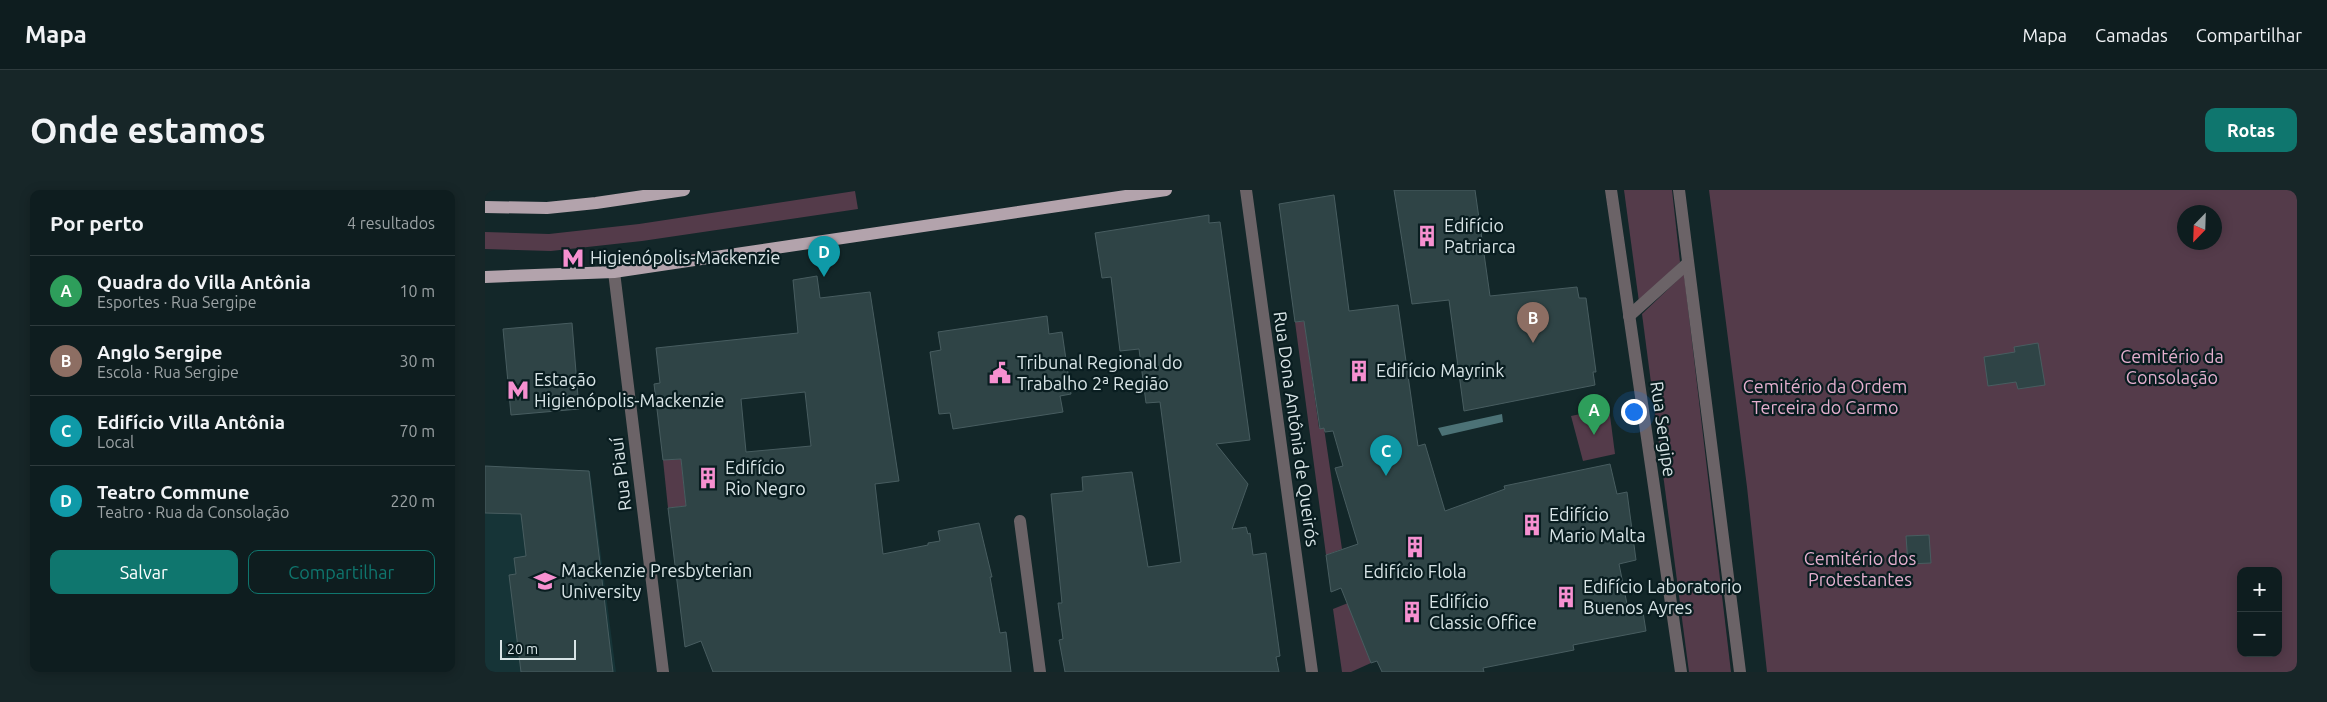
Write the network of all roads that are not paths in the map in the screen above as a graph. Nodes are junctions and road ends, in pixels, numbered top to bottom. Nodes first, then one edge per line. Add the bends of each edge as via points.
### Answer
1 (684, 190) edge
2 (1166, 190) edge
3 (1245, 190) edge
4 (1611, 190) edge
5 (1679, 190) edge
6 (485, 207) edge
7 (1688, 263) junction
8 (615, 272) junction
9 (485, 277) edge
10 (1629, 316) junction
11 (1020, 521) dead end
12 (663, 672) edge
13 (1040, 672) edge
14 (1312, 672) edge
15 (1681, 672) edge
16 (1740, 672) edge

1 - 6 main road via 547,208
2 - 8 main road
3 - 14 street, Rua Dona Antônia de Queirós
4 - 10 street, Rua Sergipe
5 - 7 street
7 - 10 street
7 - 16 street
8 - 9 main road
8 - 12 street, Rua Piauí
10 - 15 street, Rua Sergipe
11 - 13 street

